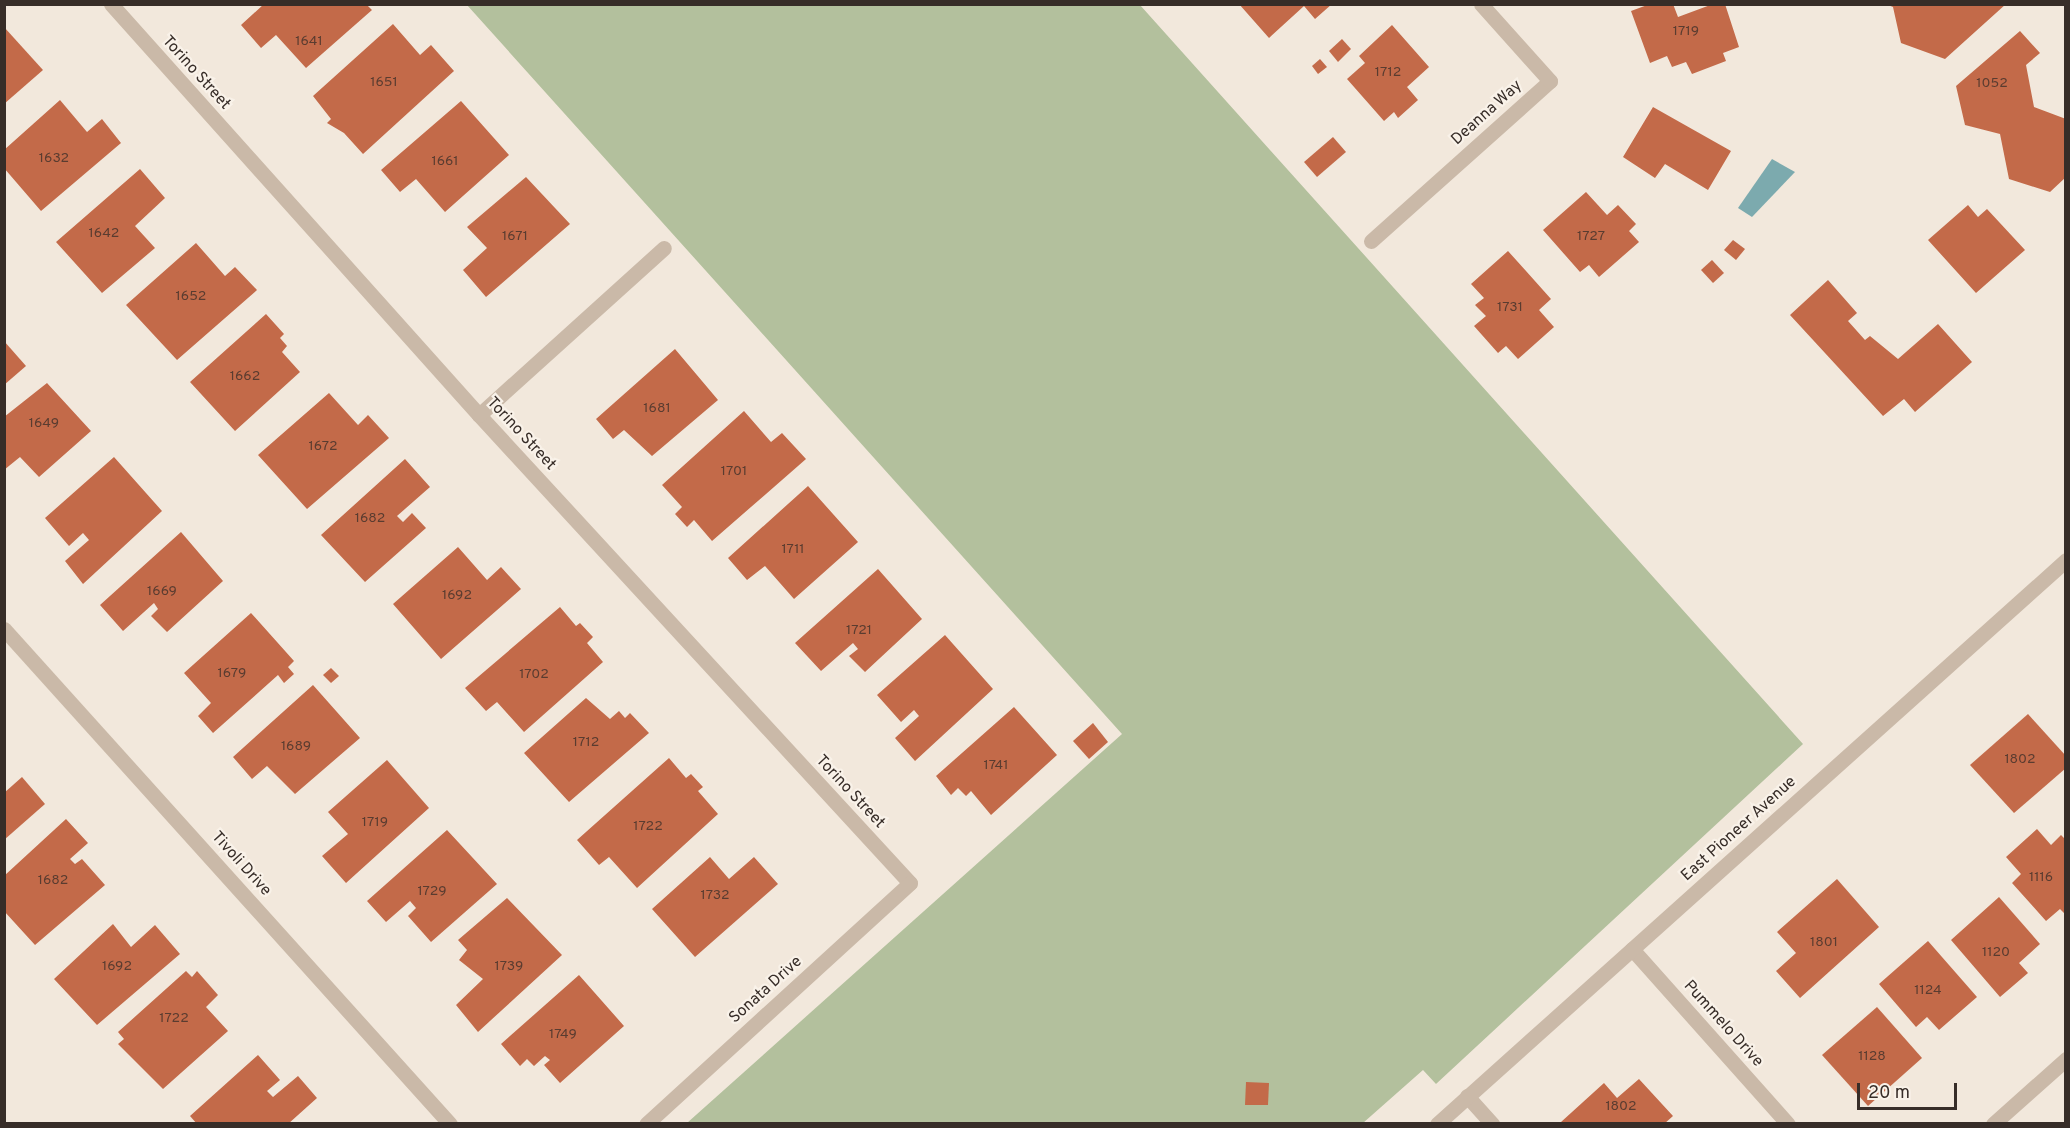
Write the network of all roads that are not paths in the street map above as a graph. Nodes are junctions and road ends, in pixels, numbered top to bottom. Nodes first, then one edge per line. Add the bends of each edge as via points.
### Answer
1 (111, 4) edge
2 (1481, 4) edge
3 (1371, 241) dead end
4 (664, 248) dead end
5 (479, 415) junction
6 (2066, 560) edge
7 (4, 628) edge
8 (910, 883) joint
9 (1632, 949) junction
10 (2066, 1059) edge
11 (1467, 1096) junction
12 (450, 1124) edge
13 (646, 1124) edge
14 (1437, 1124) edge
15 (1492, 1124) edge
16 (1788, 1124) edge
17 (1993, 1124) edge

1 - 5 street, Torino Street
2 - 3 street, Deanna Way via 1550,81
4 - 5 street
5 - 8 street, Torino Street
6 - 9 street, East Pioneer Avenue
7 - 12 street, Tivoli Drive
8 - 13 street, Sonata Drive
9 - 11 street, East Pioneer Avenue
9 - 16 street, Pummelo Drive
10 - 17 street
11 - 14 street, East Pioneer Avenue
11 - 15 street

